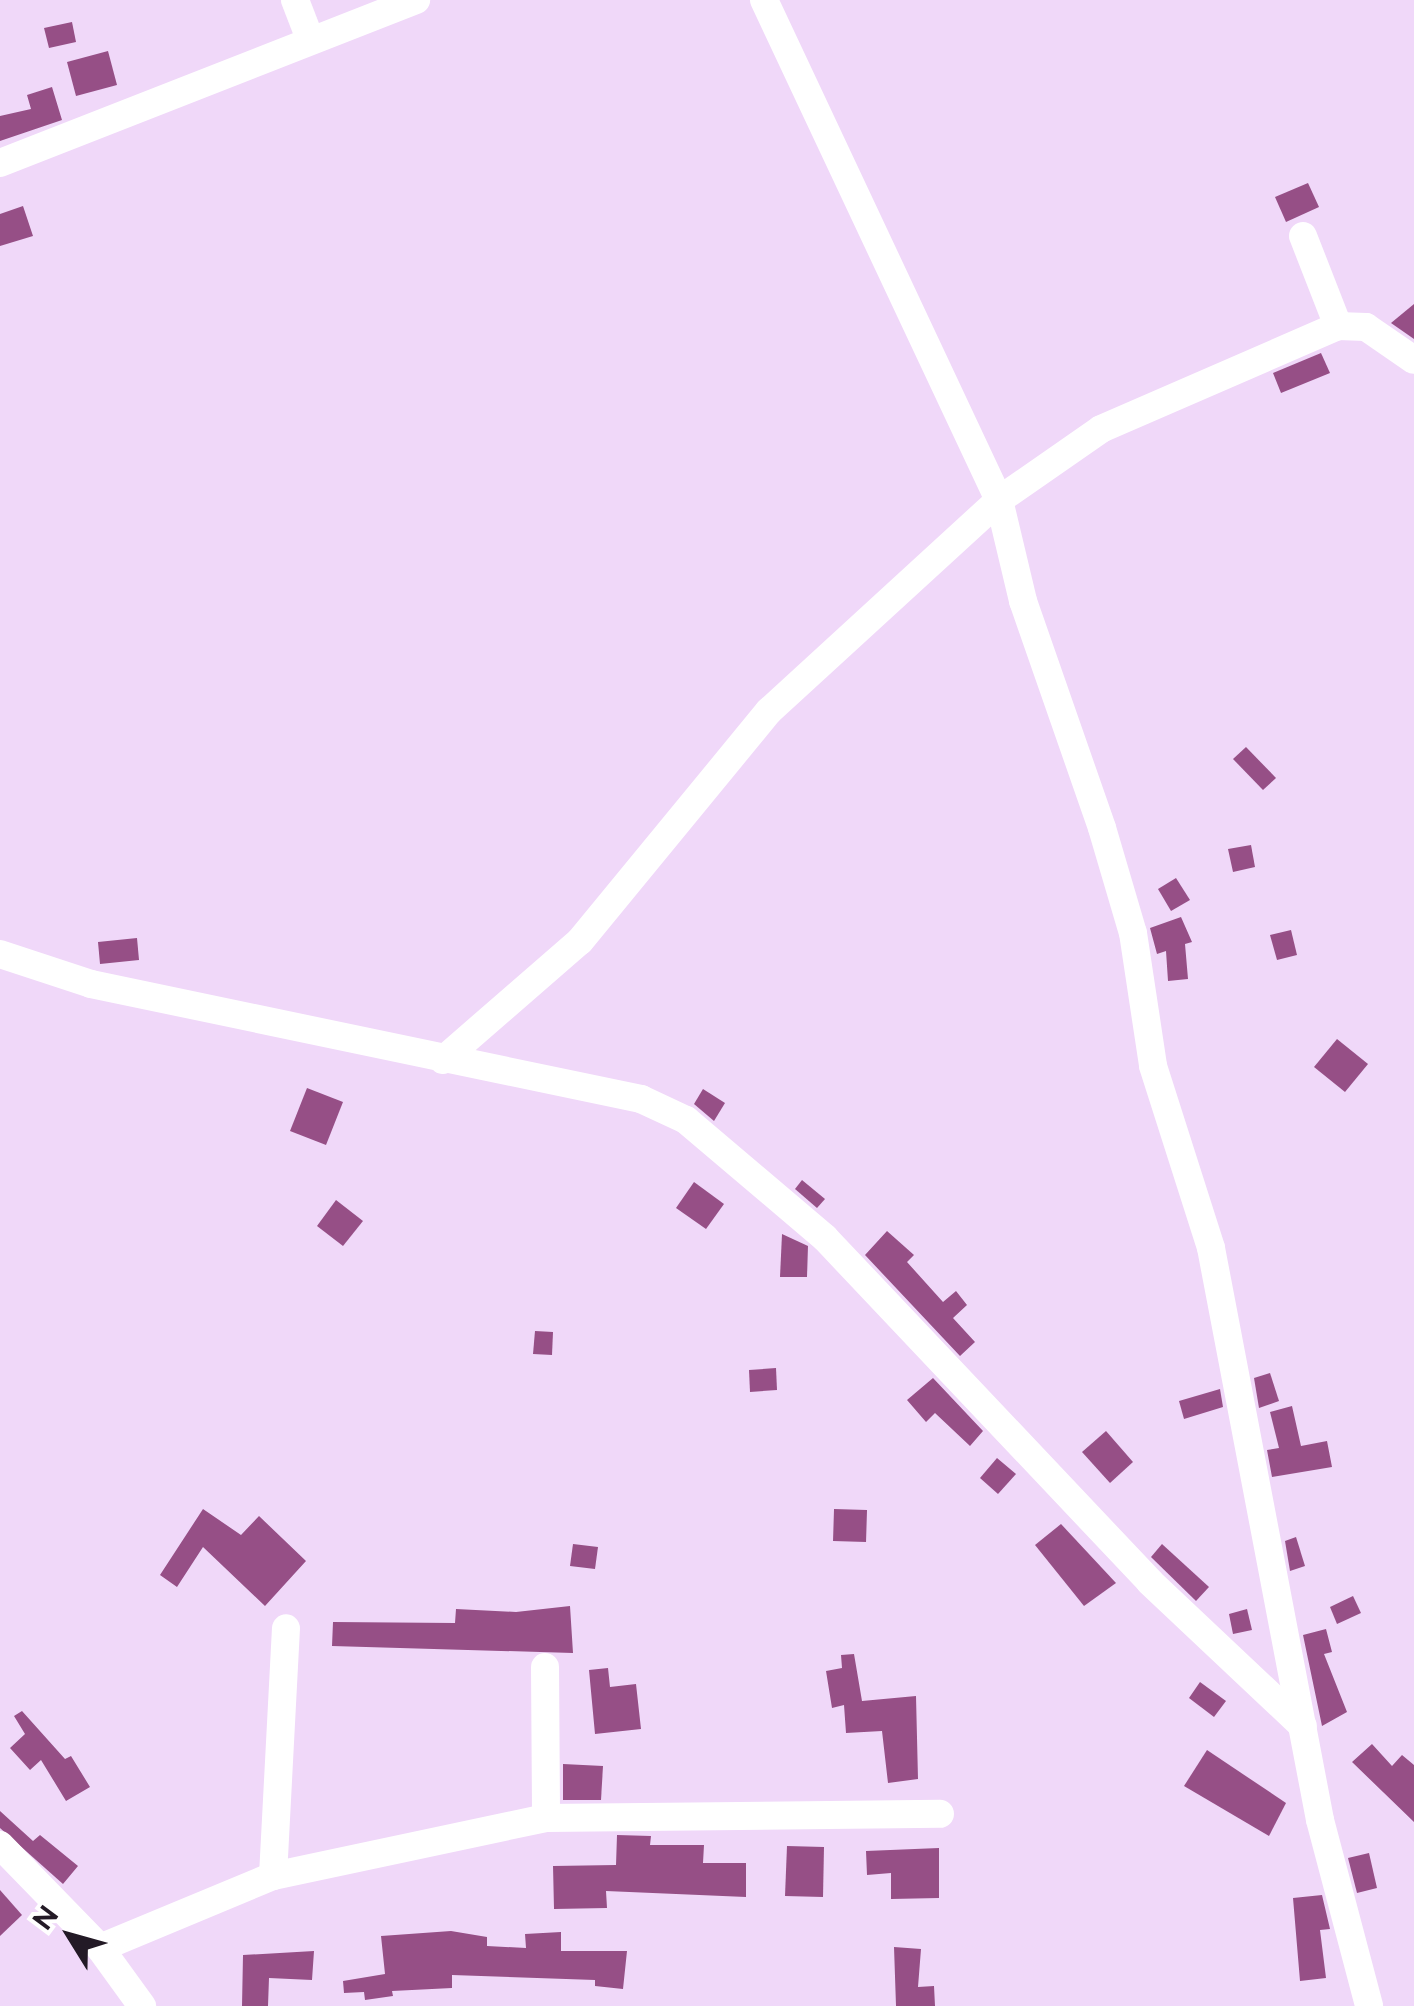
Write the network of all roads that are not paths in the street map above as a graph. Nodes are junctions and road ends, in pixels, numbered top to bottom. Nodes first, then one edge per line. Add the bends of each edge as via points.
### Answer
1 (296, 0) edge
2 (416, 0) edge
3 (764, 0) edge
4 (309, 37) junction
5 (0, 163) edge
6 (1303, 236) dead end
7 (1338, 326) junction
8 (1414, 360) edge
9 (998, 500) junction
10 (0, 954) edge
11 (443, 1060) junction
12 (286, 1628) dead end
13 (546, 1667) dead end
14 (1303, 1726) junction
15 (940, 1814) dead end
16 (546, 1818) junction
17 (0, 1845) edge
18 (273, 1876) junction
19 (100, 1948) junction
20 (142, 2006) edge
21 (1370, 2006) edge

1 - 4 street
2 - 4 street
3 - 9 street
4 - 5 street
6 - 7 street
7 - 8 street via 1366,326
7 - 9 street via 1101,429
9 - 11 street via 769,711 580,941
9 - 14 street via 1023,602 1133,932 1153,1066 1211,1248
10 - 11 street via 91,984
11 - 14 street via 641,1099 700,1131 825,1238 1150,1582
12 - 18 street
13 - 16 street
14 - 21 street
15 - 16 street
16 - 18 street
17 - 19 street
18 - 19 street
19 - 20 street

